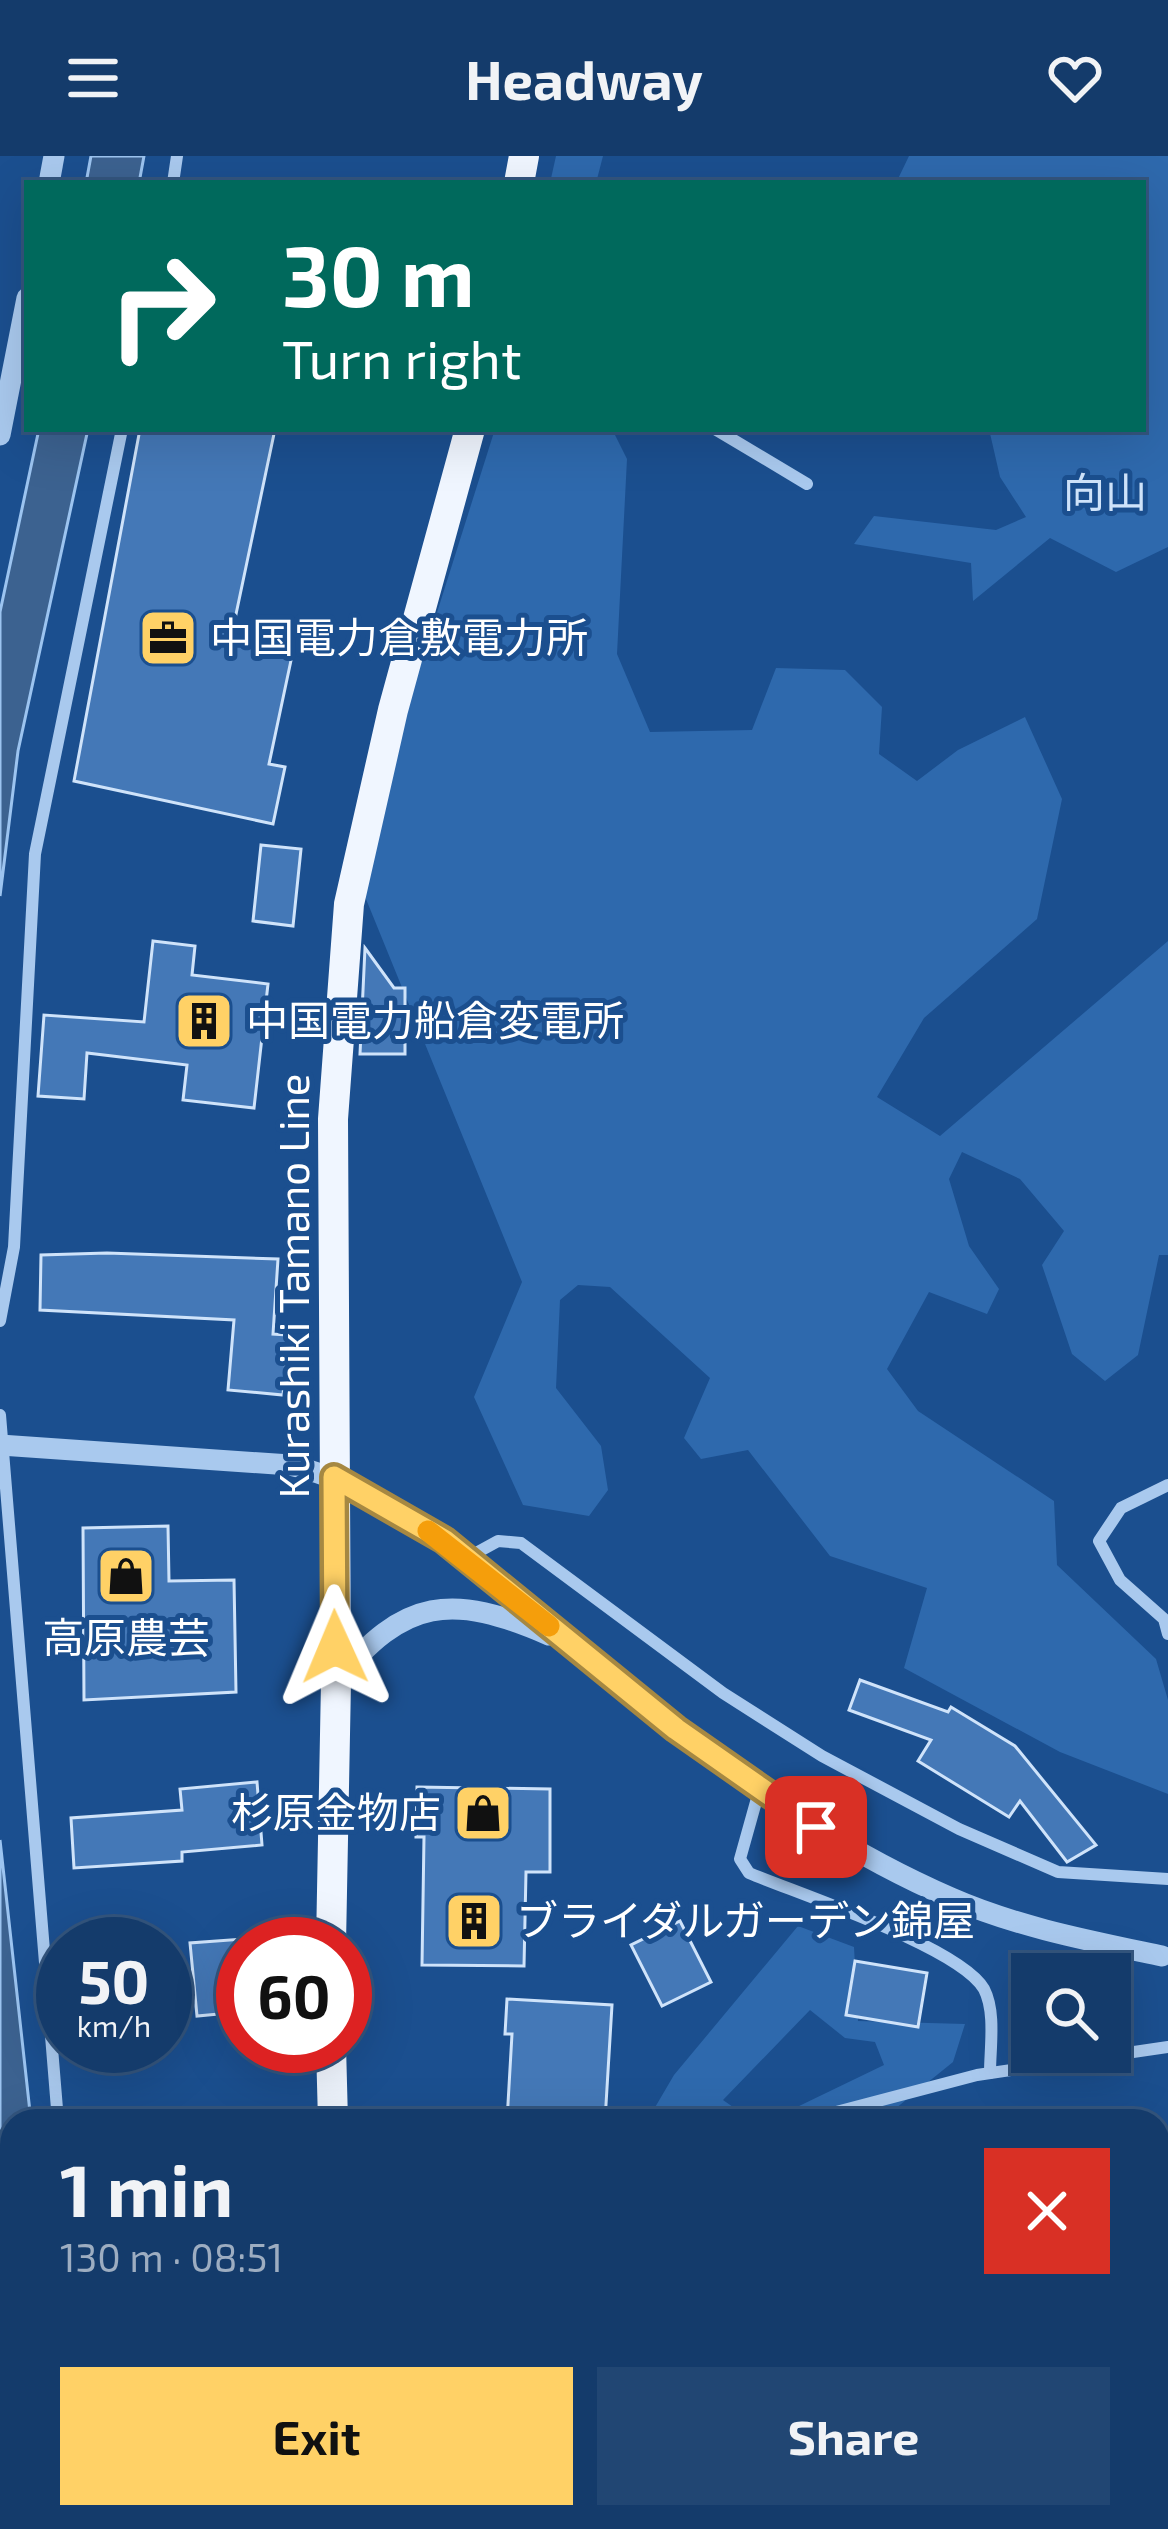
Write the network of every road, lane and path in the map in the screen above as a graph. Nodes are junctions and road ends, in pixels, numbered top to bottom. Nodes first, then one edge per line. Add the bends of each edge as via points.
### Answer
1 (24, 313) edge
2 (121, 432) edge
3 (469, 432) edge
4 (720, 432) edge
5 (0, 435) edge
6 (807, 484) dead end
7 (0, 1321) edge
8 (0, 1415) edge
9 (0, 1445) edge
10 (334, 1477) junction
11 (1168, 1485) edge
12 (467, 1558) junction
13 (1168, 1634) edge
14 (572, 1645) junction
15 (336, 1682) junction
16 (759, 1791) junction
17 (1168, 1879) edge
18 (332, 1917) edge
19 (1162, 1956) dead end
20 (1168, 2047) edge
21 (332, 2073) edge
22 (990, 2073) junction
23 (57, 2109) edge
24 (333, 2109) edge
25 (849, 2109) edge

1 - 5 street
2 - 7 street via 35,854 14,1247
3 - 10 main road, Kurashiki Tamano Line via 349,904 333,1119
4 - 6 street
8 - 9 street
9 - 10 street via 290,1465
9 - 23 street
10 - 12 street
10 - 15 main road, Kurashiki Tamano Line
11 - 13 street via 1121,1508 1099,1541 1120,1580 1164,1619
12 - 14 street
12 - 17 street via 498,1541 521,1543 723,1694 997,1848 1058,1872
14 - 15 street via 464,1606 396,1623 370,1640
14 - 16 street
15 - 18 main road, Kurashiki Tamano Line
16 - 19 street via 953,1899
16 - 22 street via 740,1859 749,1873 964,1970 983,1988 990,2012
20 - 22 street
21 - 24 main road
22 - 25 street

